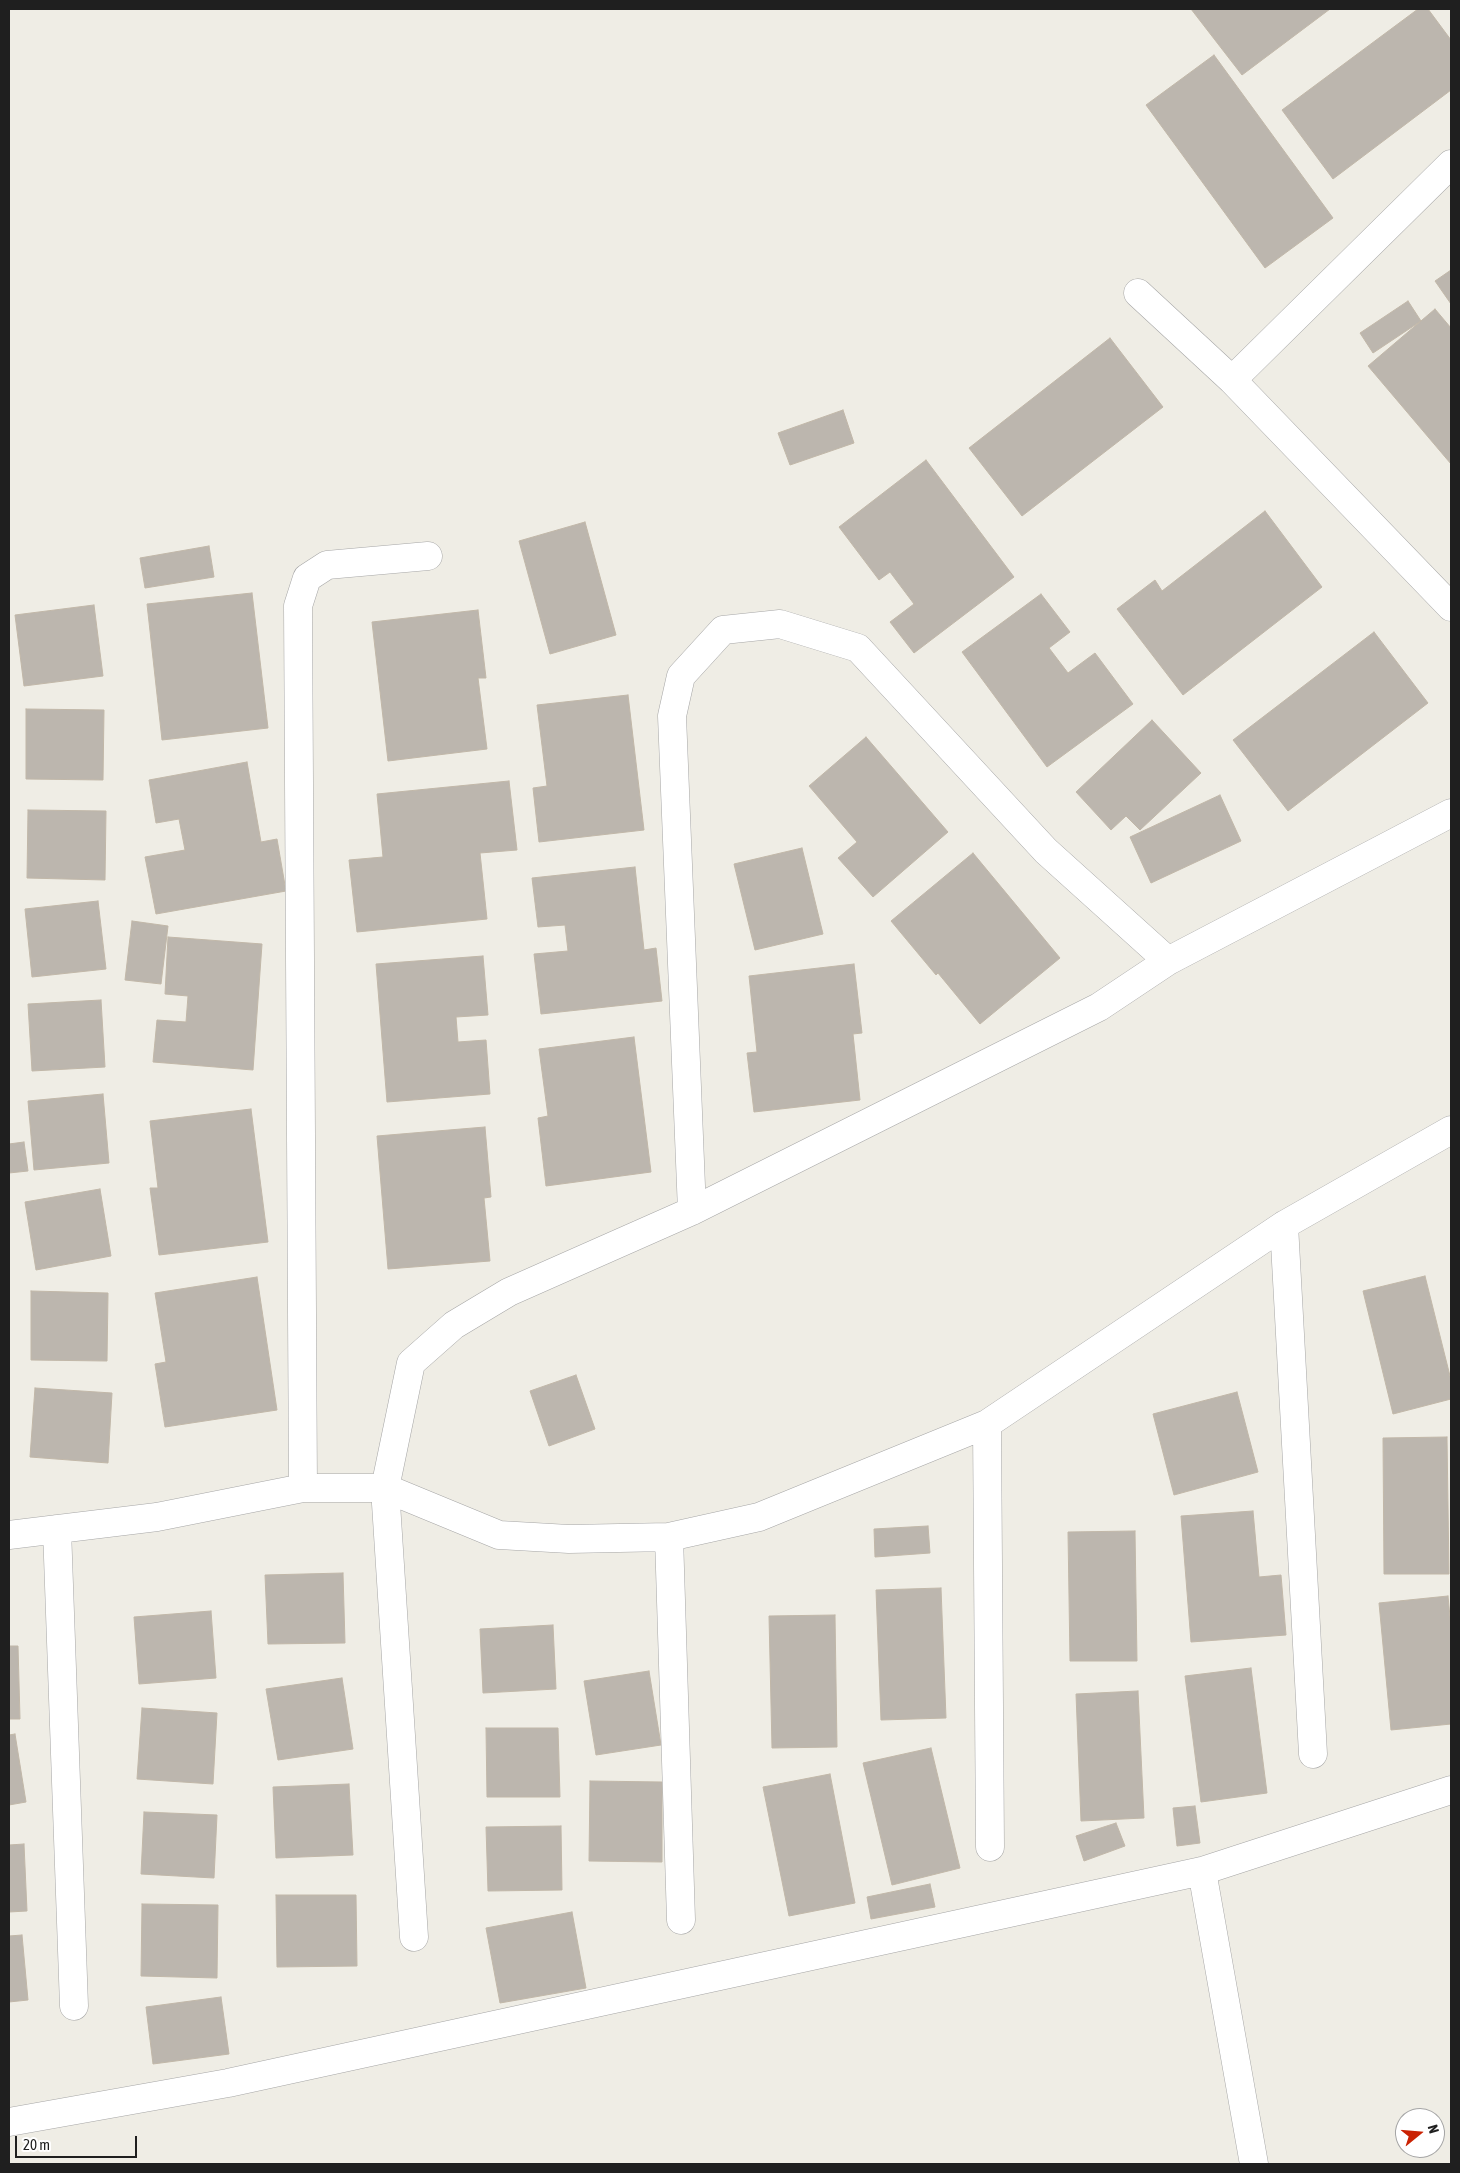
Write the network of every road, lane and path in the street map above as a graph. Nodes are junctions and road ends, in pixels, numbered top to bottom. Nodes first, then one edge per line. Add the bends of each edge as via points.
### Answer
1 (1451, 164) edge
2 (1138, 293) dead end
3 (1232, 380) junction
4 (428, 556) dead end
5 (1451, 607) edge
6 (1451, 813) edge
7 (1168, 961) junction
8 (1451, 1130) edge
9 (692, 1211) junction
10 (1284, 1225) junction
11 (987, 1424) junction
12 (303, 1488) junction
13 (385, 1488) junction
14 (57, 1529) junction
15 (9, 1535) edge
16 (669, 1537) junction
17 (1314, 1754) dead end
18 (1451, 1790) edge
19 (990, 1847) dead end
20 (1202, 1871) junction
21 (681, 1920) dead end
22 (414, 1937) dead end
23 (74, 2006) dead end
24 (9, 2122) edge
25 (1254, 2164) edge

1 - 3 street
2 - 3 street
3 - 5 street
4 - 12 street via 327,565 307,578 298,606
6 - 7 street
7 - 9 street via 1099,1007
7 - 9 street via 1046,851 858,648 780,624 723,630 681,676 672,716
8 - 10 street
9 - 13 street via 509,1292 454,1325 411,1363
10 - 11 street
10 - 17 street
11 - 16 street via 759,1517
11 - 19 street
12 - 13 street
12 - 14 street via 157,1517
13 - 16 street via 499,1535 569,1539
13 - 22 street
14 - 15 street
14 - 23 street
16 - 21 street
18 - 20 street
20 - 24 street via 228,2083
20 - 25 street

